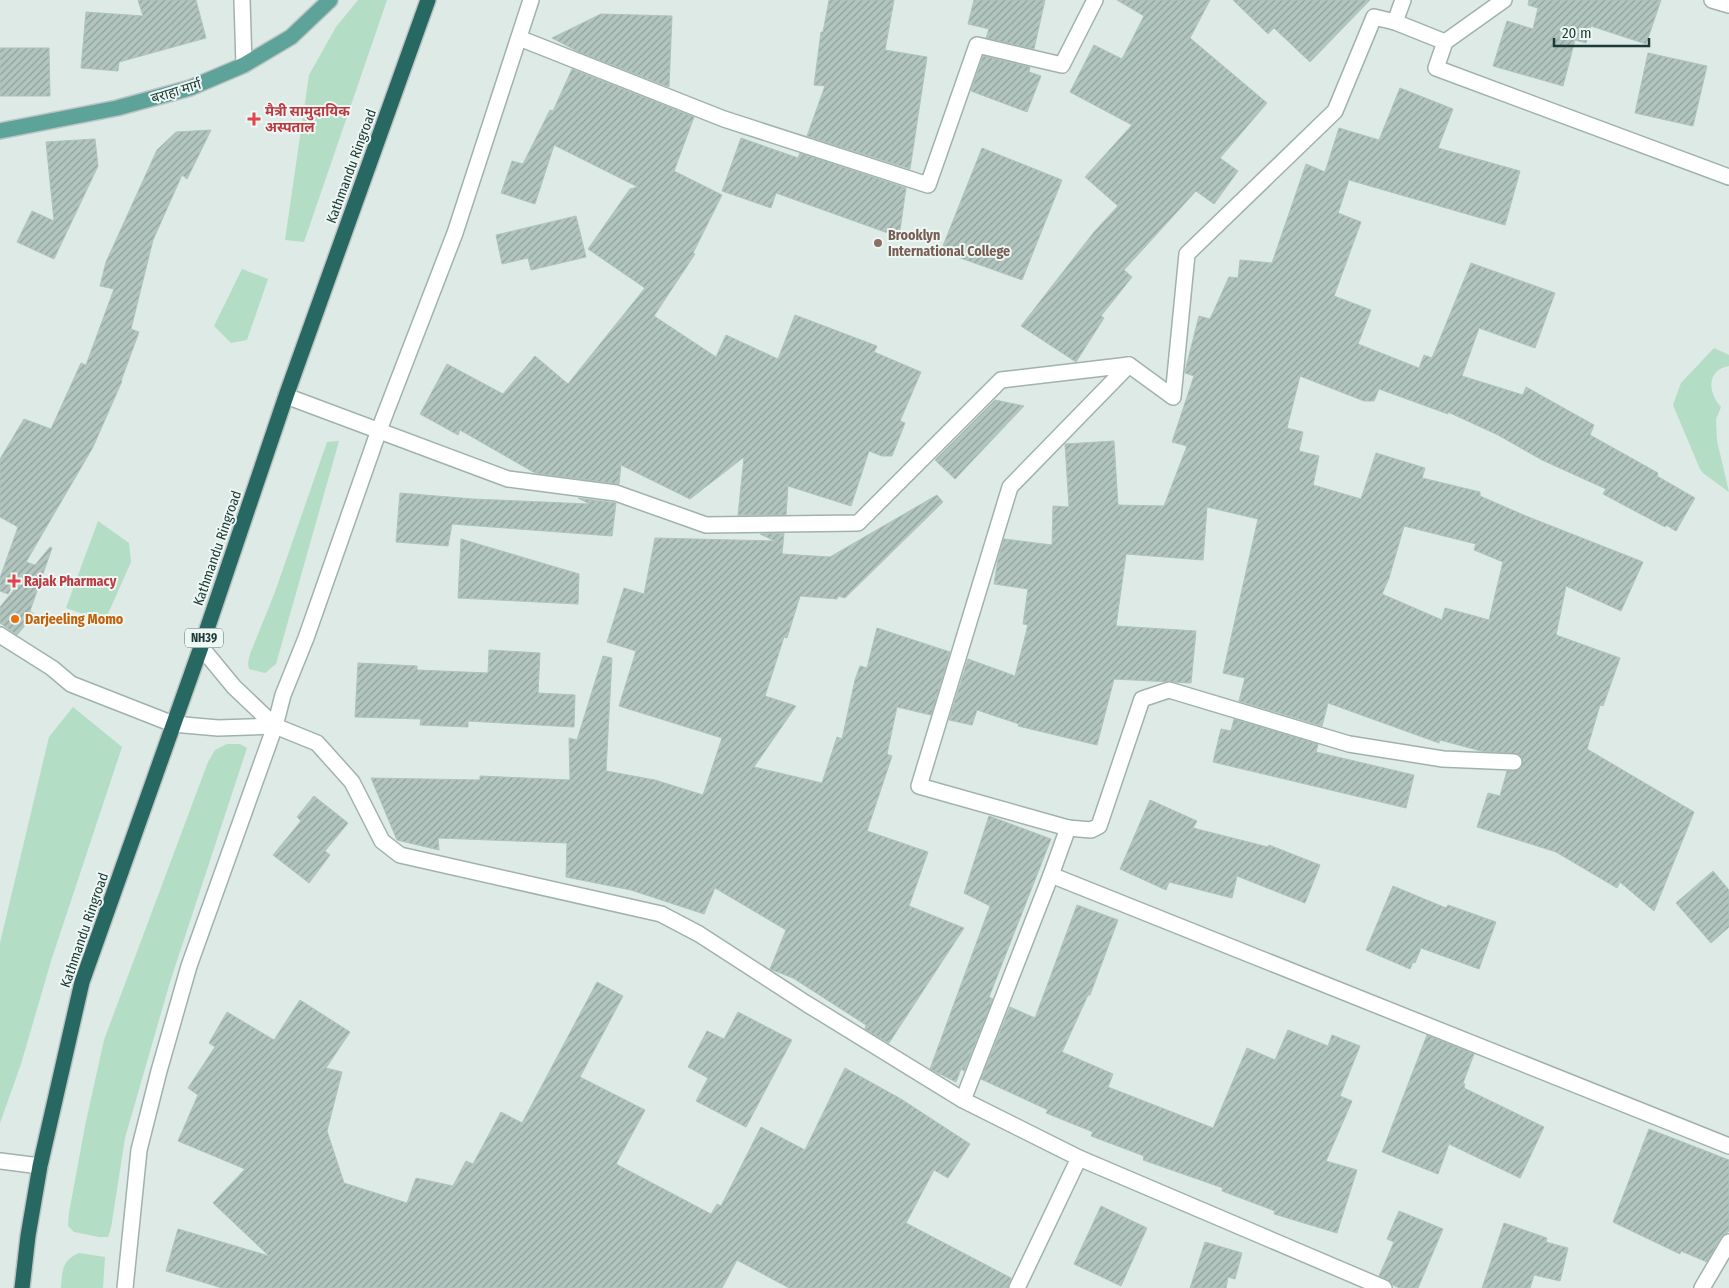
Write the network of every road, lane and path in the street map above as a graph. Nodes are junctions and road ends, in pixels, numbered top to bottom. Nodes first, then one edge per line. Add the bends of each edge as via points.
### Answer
1 (242, 0) edge
2 (330, 0) edge
3 (428, 0) edge
4 (531, 0) edge
5 (1095, 0) edge
6 (1403, 0) edge
7 (1504, 0) edge
8 (1712, 0) edge
9 (1729, 5) edge
10 (1395, 22) junction
11 (519, 38) junction
12 (1445, 42) junction
13 (244, 65) junction
14 (0, 131) edge
15 (1729, 176) edge
16 (1129, 365) junction
17 (286, 396) junction
18 (379, 430) junction
19 (0, 635) edge
20 (201, 647) junction
21 (173, 724) junction
22 (275, 726) junction
23 (1514, 762) dead end
24 (1068, 828) junction
25 (1051, 875) junction
26 (962, 1100) junction
27 (1729, 1146) edge
28 (1079, 1158) junction
29 (0, 1161) edge
30 (40, 1166) junction
31 (1729, 1242) edge
32 (22, 1288) edge
33 (125, 1288) edge
34 (1016, 1288) edge
35 (1384, 1288) edge
36 (1702, 1288) edge

1 - 13 street
2 - 13 main road, बराहा मार्ग via 291,36
3 - 17 highway, Kathmandu Ringroad / NH39
4 - 11 street
5 - 11 street via 1062,65 977,45 928,186 724,119
6 - 10 street
7 - 12 street
8 - 9 street
10 - 12 street
10 - 16 street via 1374,17 1335,111 1187,254 1173,397
11 - 18 street via 455,233
12 - 15 street via 1436,68
13 - 14 main road, बराहा मार्ग via 190,88 136,103
16 - 18 street via 1001,380 858,523 706,525 616,493 508,479
16 - 24 street via 1010,486 919,786
17 - 18 street
17 - 20 highway, Kathmandu Ringroad / NH39
18 - 22 street via 283,695
19 - 21 street via 71,684
20 - 21 highway, Kathmandu Ringroad / NH39
20 - 22 street via 234,687
21 - 22 street via 218,728
21 - 30 highway, Kathmandu Ringroad / NH39 via 82,982
22 - 26 street via 316,743 352,782 382,841 400,855 661,914 699,934
22 - 33 street via 189,966 159,1071 139,1150
23 - 24 street via 1443,759 1349,744 1169,690 1142,699 1099,826 1091,830
24 - 25 street
25 - 26 street
25 - 27 street
26 - 28 street
28 - 34 street
28 - 35 street
29 - 30 street
30 - 32 highway, Kathmandu Ringroad / NH39
31 - 36 street

